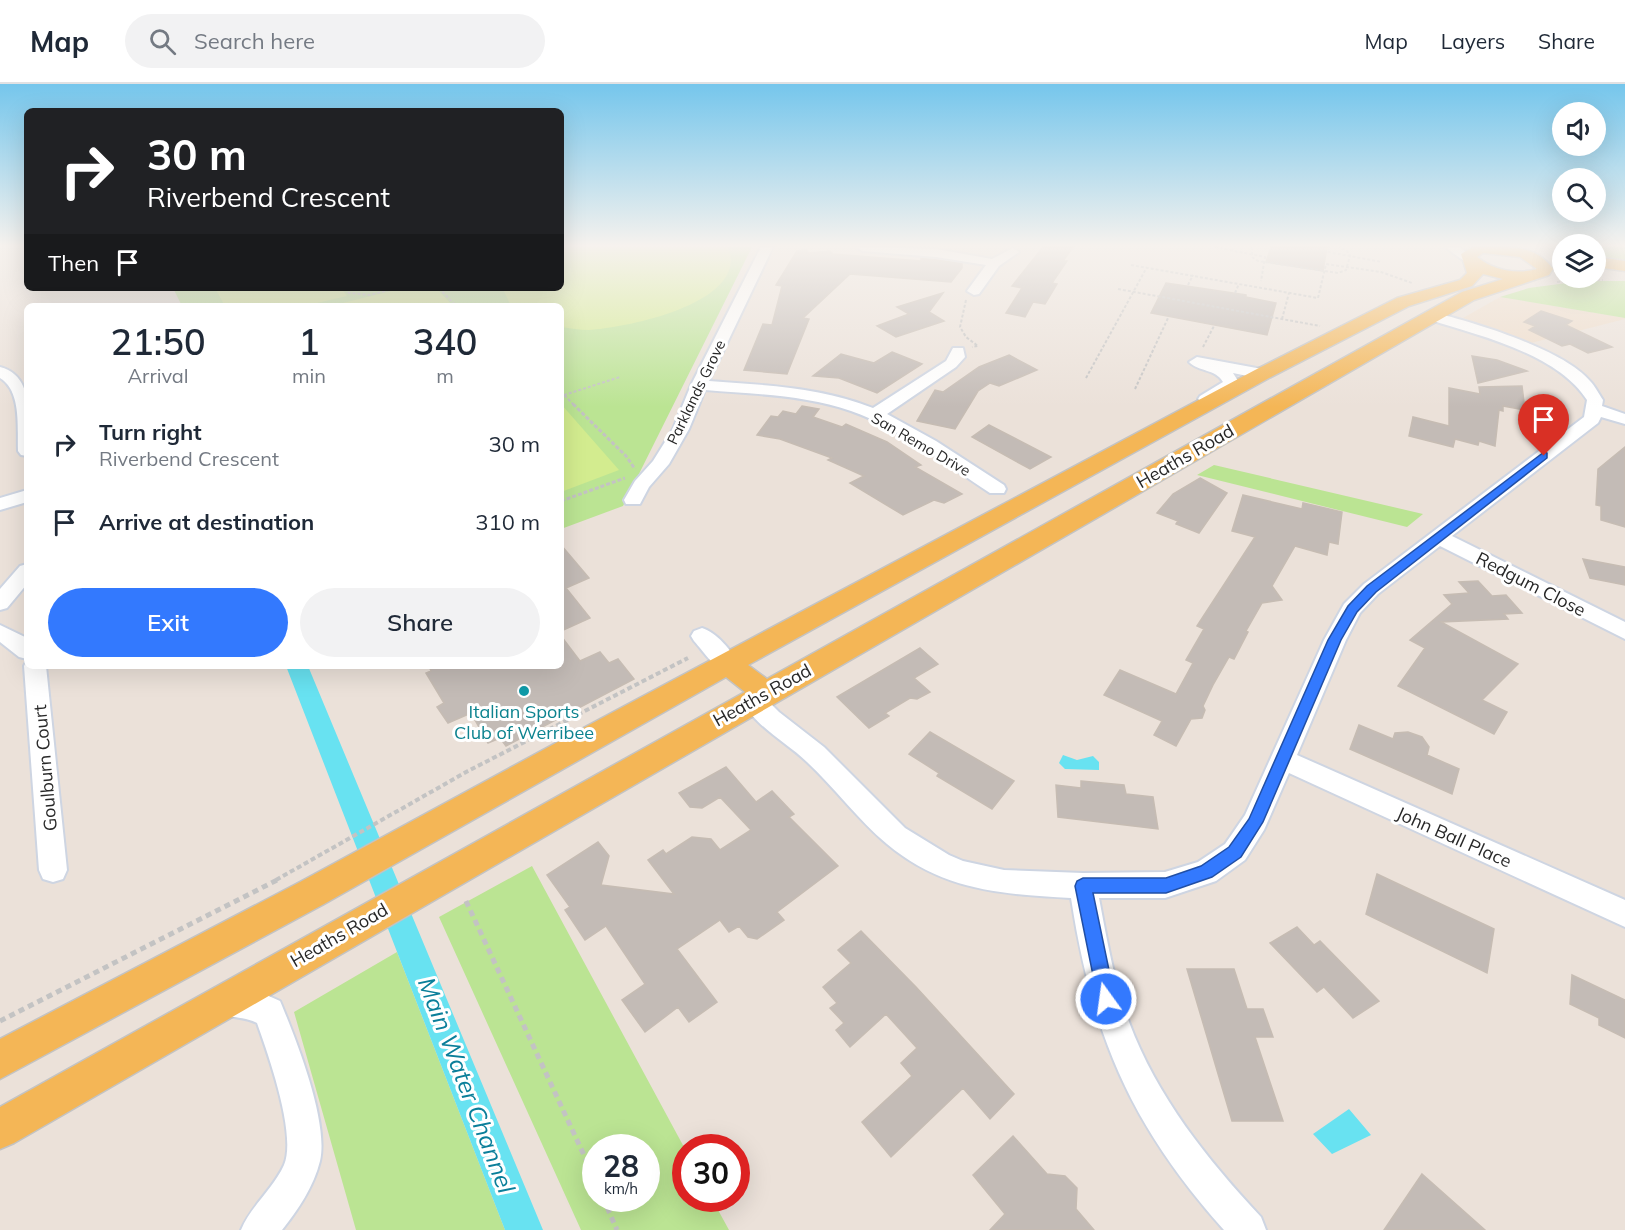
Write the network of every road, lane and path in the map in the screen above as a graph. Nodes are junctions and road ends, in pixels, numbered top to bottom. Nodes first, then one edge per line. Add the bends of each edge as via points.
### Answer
1 (741, 300) edge
2 (966, 300) edge
3 (1129, 300) edge
4 (1184, 300) edge
5 (1287, 300) edge
6 (1408, 300) edge
7 (1460, 300) edge
8 (1432, 316) junction
9 (1168, 318) dead end
10 (1282, 319) junction
11 (1214, 327) dead end
12 (1326, 327) dead end
13 (1203, 347) dead end
14 (958, 351) joint
15 (0, 372) edge
16 (1262, 374) junction
17 (620, 377) dead end
18 (1086, 378) dead end
19 (699, 385) junction
20 (1135, 389) dead end
21 (564, 394) edge
22 (564, 395) edge
23 (1597, 410) junction
24 (874, 415) junction
25 (1625, 419) edge
26 (1168, 425) junction
27 (24, 429) edge
28 (997, 489) dead end
29 (24, 497) edge
30 (564, 500) edge
31 (633, 500) dead end
32 (0, 504) edge
33 (1438, 537) junction
34 (24, 575) edge
35 (0, 603) edge
36 (1625, 631) edge
37 (0, 633) edge
38 (702, 636) dead end
39 (24, 648) edge
40 (728, 664) junction
41 (35, 669) edge
42 (759, 697) junction
43 (1282, 759) junction
44 (53, 870) dead end
45 (1083, 886) junction
46 (466, 901) dead end
47 (1625, 914) edge
48 (223, 1001) junction
49 (0, 1060) edge
50 (0, 1129) edge
51 (582, 1151) edge
52 (609, 1212) edge
53 (259, 1230) edge
54 (617, 1230) edge
55 (1248, 1230) edge

1 - 19 street, Parklands Grove
2 - 14 path via 960,327 978,346
3 - 18 path
4 - 10 path
5 - 10 path
6 - 16 main road, Heaths Road
7 - 8 main road, Heaths Road
8 - 23 street via 1557,363 1590,389
8 - 42 main road, Heaths Road
9 - 20 path
10 - 12 path
11 - 13 path
14 - 24 street via 955,361
15 - 27 street via 18,384
16 - 26 main road, Heaths Road
16 - 26 street via 1197,362 1222,371 1232,384 1181,413
17 - 21 path
19 - 24 street, San Remo Drive via 788,392 834,401
19 - 31 street, Parklands Grove via 681,429
22 - 30 path via 635,469 624,478
23 - 25 street
23 - 33 street via 1592,418
24 - 28 street, San Remo Drive
26 - 40 main road, Heaths Road
29 - 32 street
33 - 36 street, Redgum Close
33 - 43 street via 1371,589 1352,609
34 - 35 street
37 - 39 street
38 - 40 street
40 - 42 main road
40 - 49 main road, Heaths Road
41 - 44 street, Goulburn Court
42 - 45 street via 771,719 815,754 896,836 939,864 1004,882
42 - 48 main road, Heaths Road
43 - 45 street via 1249,832 1222,862 1166,885
43 - 47 street, John Ball Place
45 - 55 street via 1101,983 1140,1086 1190,1164
46 - 51 path
48 - 50 main road, Heaths Road
48 - 53 street via 253,1004 269,1012 284,1051 304,1136 303,1158 295,1181
52 - 54 path

